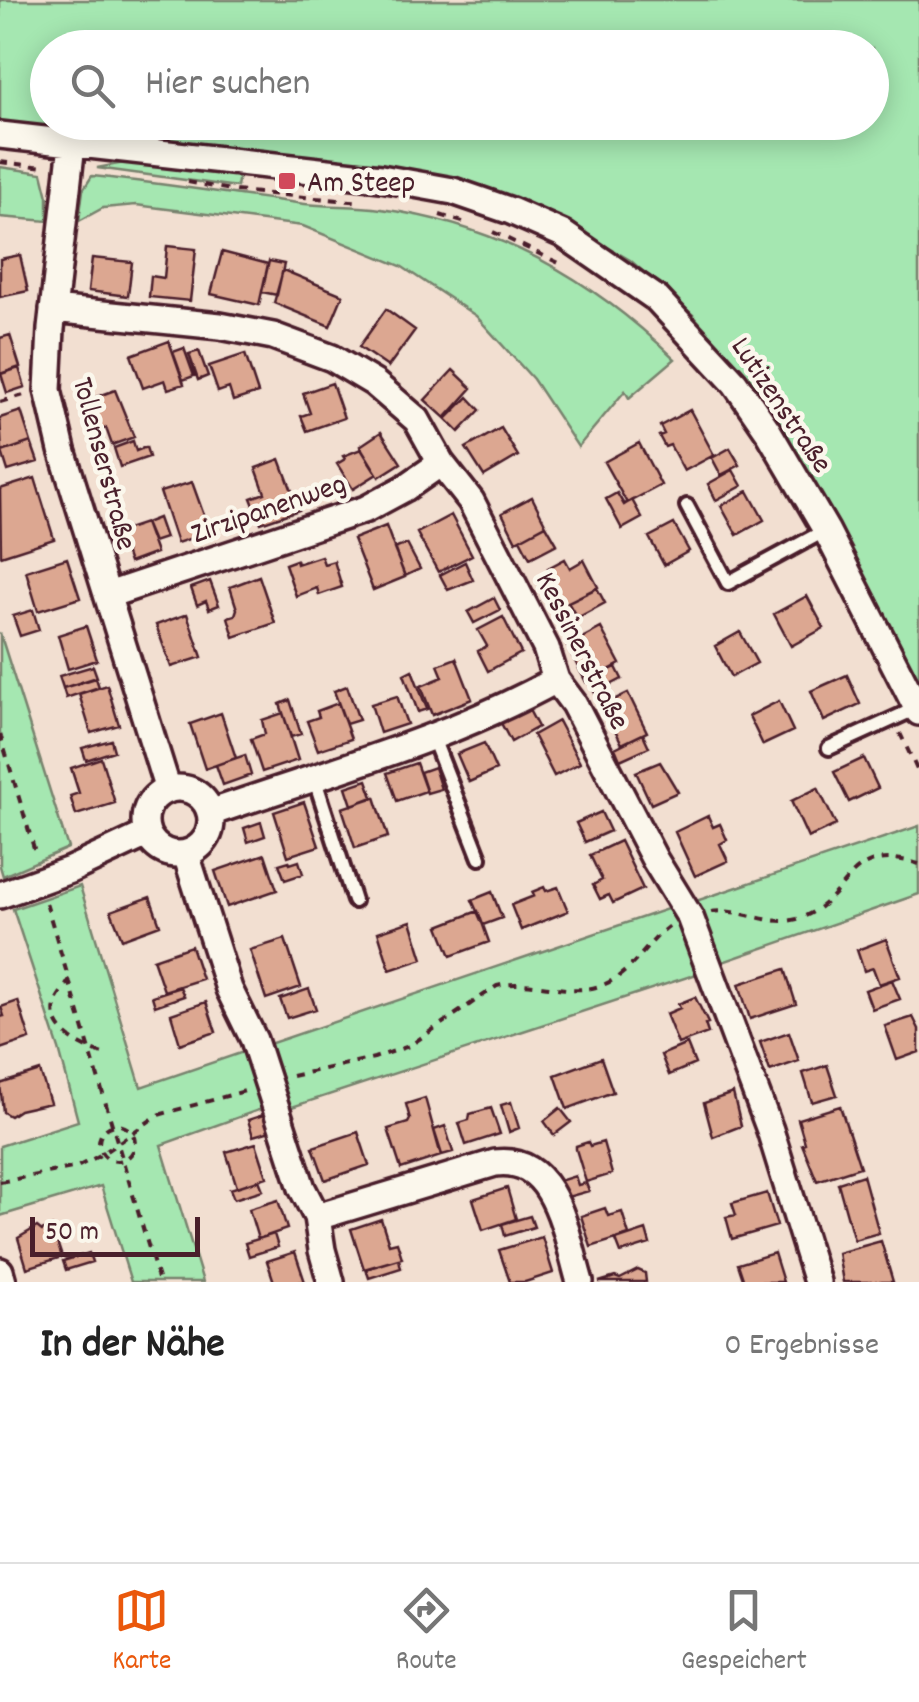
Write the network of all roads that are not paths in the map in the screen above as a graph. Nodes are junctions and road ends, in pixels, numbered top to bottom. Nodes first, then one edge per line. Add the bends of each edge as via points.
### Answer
1 (0, 136) edge
2 (71, 157) junction
3 (54, 309) junction
4 (441, 463) junction
5 (686, 506) dead end
6 (826, 530) junction
7 (108, 596) junction
8 (556, 680) junction
9 (910, 713) edge
10 (433, 738) junction
11 (829, 748) dead end
12 (314, 778) junction
13 (168, 790) junction
14 (210, 814) junction
15 (147, 834) junction
16 (186, 854) junction
17 (480, 858) dead end
18 (0, 895) edge
19 (354, 901) dead end
20 (317, 1217) junction
21 (0, 1271) edge
22 (4, 1282) edge
23 (332, 1282) edge
24 (580, 1282) edge
25 (817, 1282) edge

1 - 2 street, Lutizenstraße
2 - 3 street, Tollenserstraße
2 - 6 street, Lutizenstraße via 399,182 467,196 563,234 656,299 696,338 768,430
3 - 4 street, Kessinerstraße via 220,326 305,346 398,400
3 - 7 street, Tollenserstraße via 48,390
4 - 7 street, Zirzipanenweg via 366,508
4 - 8 street, Kessinerstraße via 471,501
5 - 6 lane via 728,583
6 - 9 street, Lutizenstraße
7 - 13 street, Tollenserstraße
8 - 10 street
8 - 25 street, Kessinerstraße via 690,917 764,1112
9 - 11 lane
10 - 12 street
10 - 17 lane
12 - 14 street
12 - 19 lane
13 - 14 street via 199,795
13 - 15 street via 150,802
14 - 16 street via 204,843
15 - 16 street via 159,848
15 - 18 street
16 - 20 street via 229,989
20 - 23 street
20 - 24 street via 495,1163 519,1163 537,1172 550,1190
21 - 22 street

